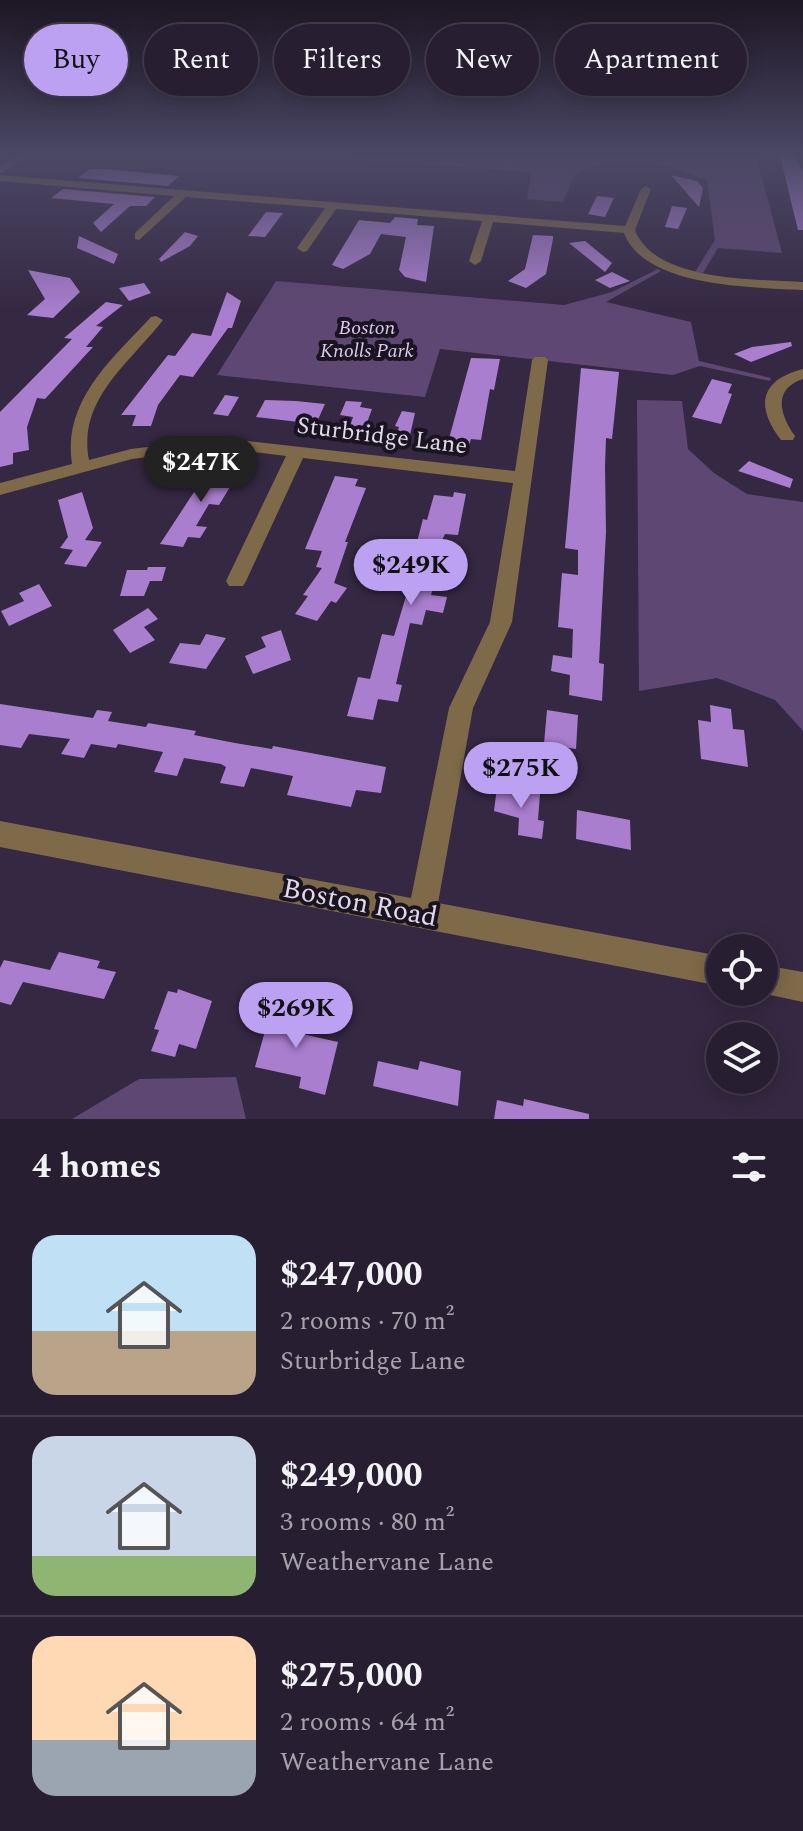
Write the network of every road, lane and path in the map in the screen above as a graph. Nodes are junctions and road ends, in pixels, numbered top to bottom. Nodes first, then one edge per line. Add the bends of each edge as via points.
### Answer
1 (167, 208) edge
2 (331, 208) edge
3 (372, 208) edge
4 (638, 208) edge
5 (489, 218) junction
6 (629, 230) junction
7 (139, 236) dead end
8 (303, 248) dead end
9 (475, 261) dead end
10 (803, 286) edge
11 (156, 320) dead end
12 (540, 360) dead end
13 (803, 374) edge
14 (787, 436) dead end
15 (298, 450) junction
16 (81, 467) junction
17 (523, 478) junction
18 (0, 489) edge
19 (236, 581) dead end
20 (0, 834) edge
21 (422, 915) junction
22 (706, 968) edge
23 (778, 983) edge
24 (803, 987) edge

1 - 7 street
2 - 8 street
3 - 5 street
4 - 6 street
5 - 6 street
5 - 9 street
6 - 10 street via 643,254 675,269
11 - 16 street via 82,410 75,437
12 - 17 street
13 - 14 street via 782,382 775,393 774,418
15 - 16 street, Sturbridge Lane via 193,444
15 - 17 street, Sturbridge Lane
15 - 19 street
16 - 18 street, Sturbridge Lane
17 - 21 street via 501,622 461,708
20 - 21 street, Boston Road
21 - 22 street, Boston Road
23 - 24 street

